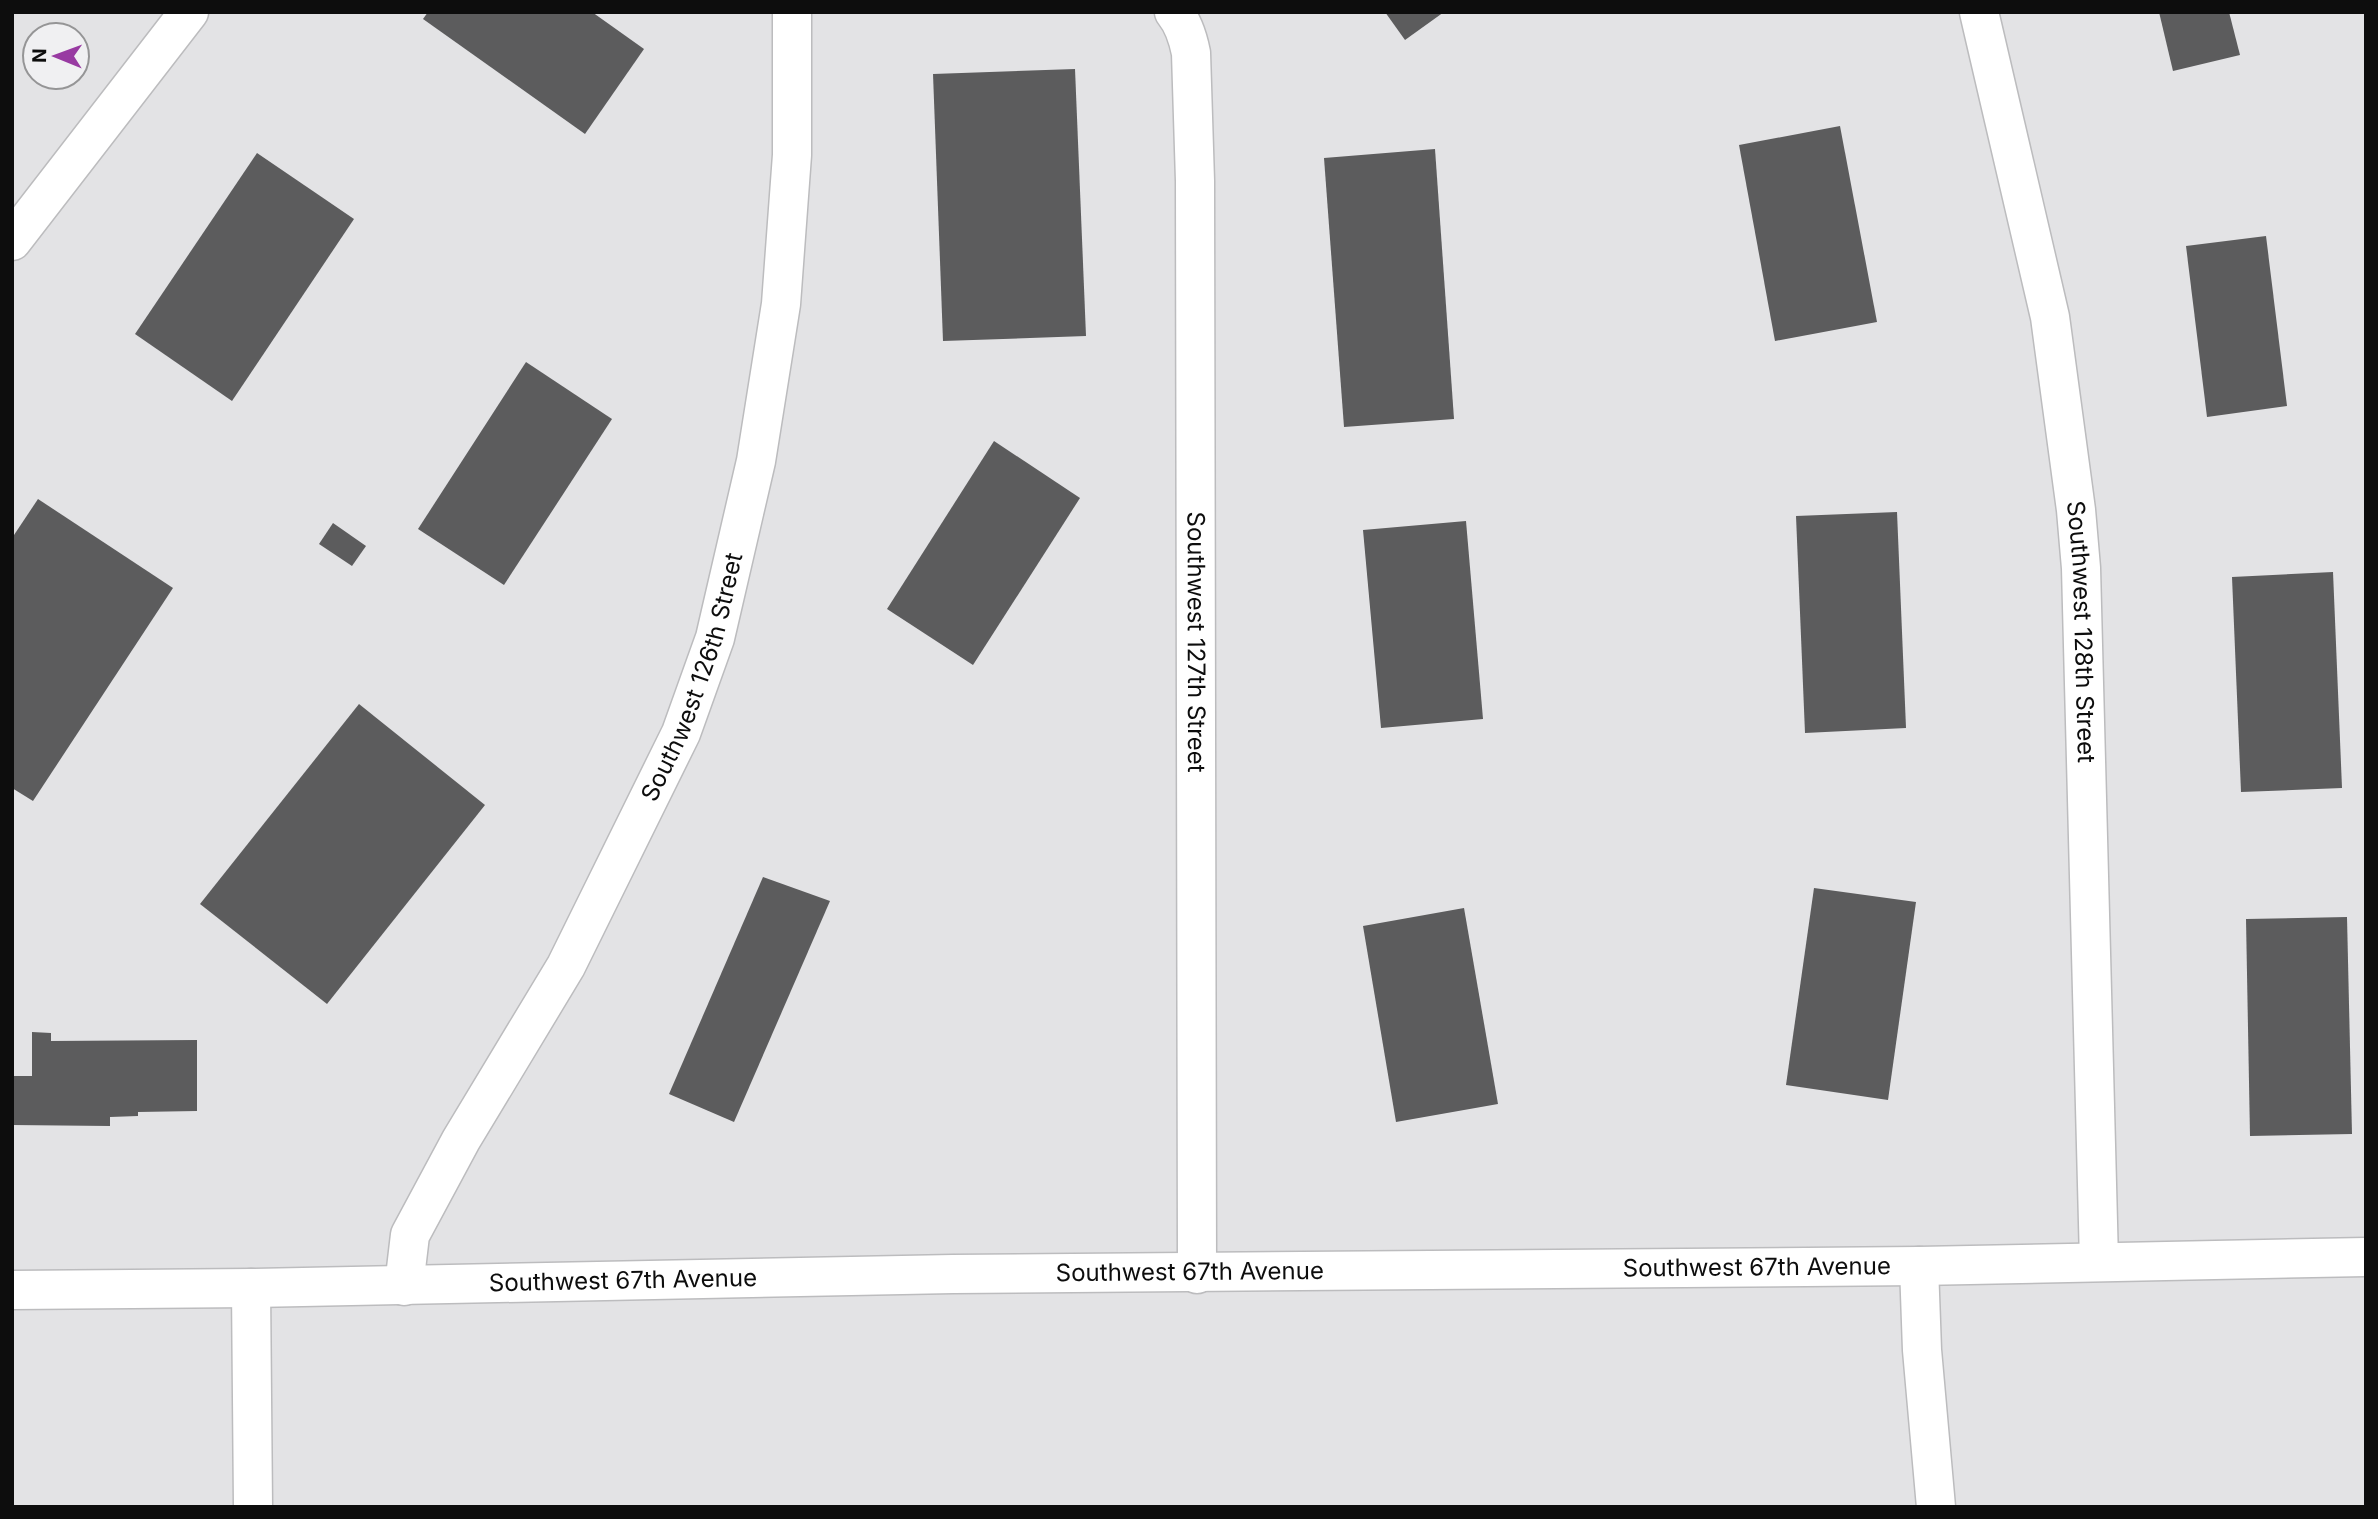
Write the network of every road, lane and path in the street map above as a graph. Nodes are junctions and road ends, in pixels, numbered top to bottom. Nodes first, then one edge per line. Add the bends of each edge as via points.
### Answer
1 (189, 12) edge
2 (792, 12) edge
3 (1174, 12) edge
4 (1979, 12) edge
5 (12, 241) edge
6 (2366, 1257) edge
7 (2099, 1261) junction
8 (1919, 1266) junction
9 (1197, 1274) junction
10 (404, 1286) junction
11 (251, 1288) junction
12 (12, 1290) edge
13 (253, 1507) edge
14 (1937, 1507) edge

1 - 5 street
2 - 10 street, Southwest 126th Street via 792,155 781,304 756,461 715,638 681,733 566,965 410,1235
3 - 9 street, Southwest 127th Street via 1191,53 1195,181
4 - 7 street, Southwest 128th Street via 2050,317 2077,510
6 - 7 street, Southwest 67th Avenue
7 - 8 street, Southwest 67th Avenue
8 - 9 street, Southwest 67th Avenue
8 - 14 street
9 - 10 street, Southwest 67th Avenue via 953,1274
10 - 11 street, Southwest 67th Avenue
11 - 12 street, Southwest 67th Avenue
11 - 13 street

